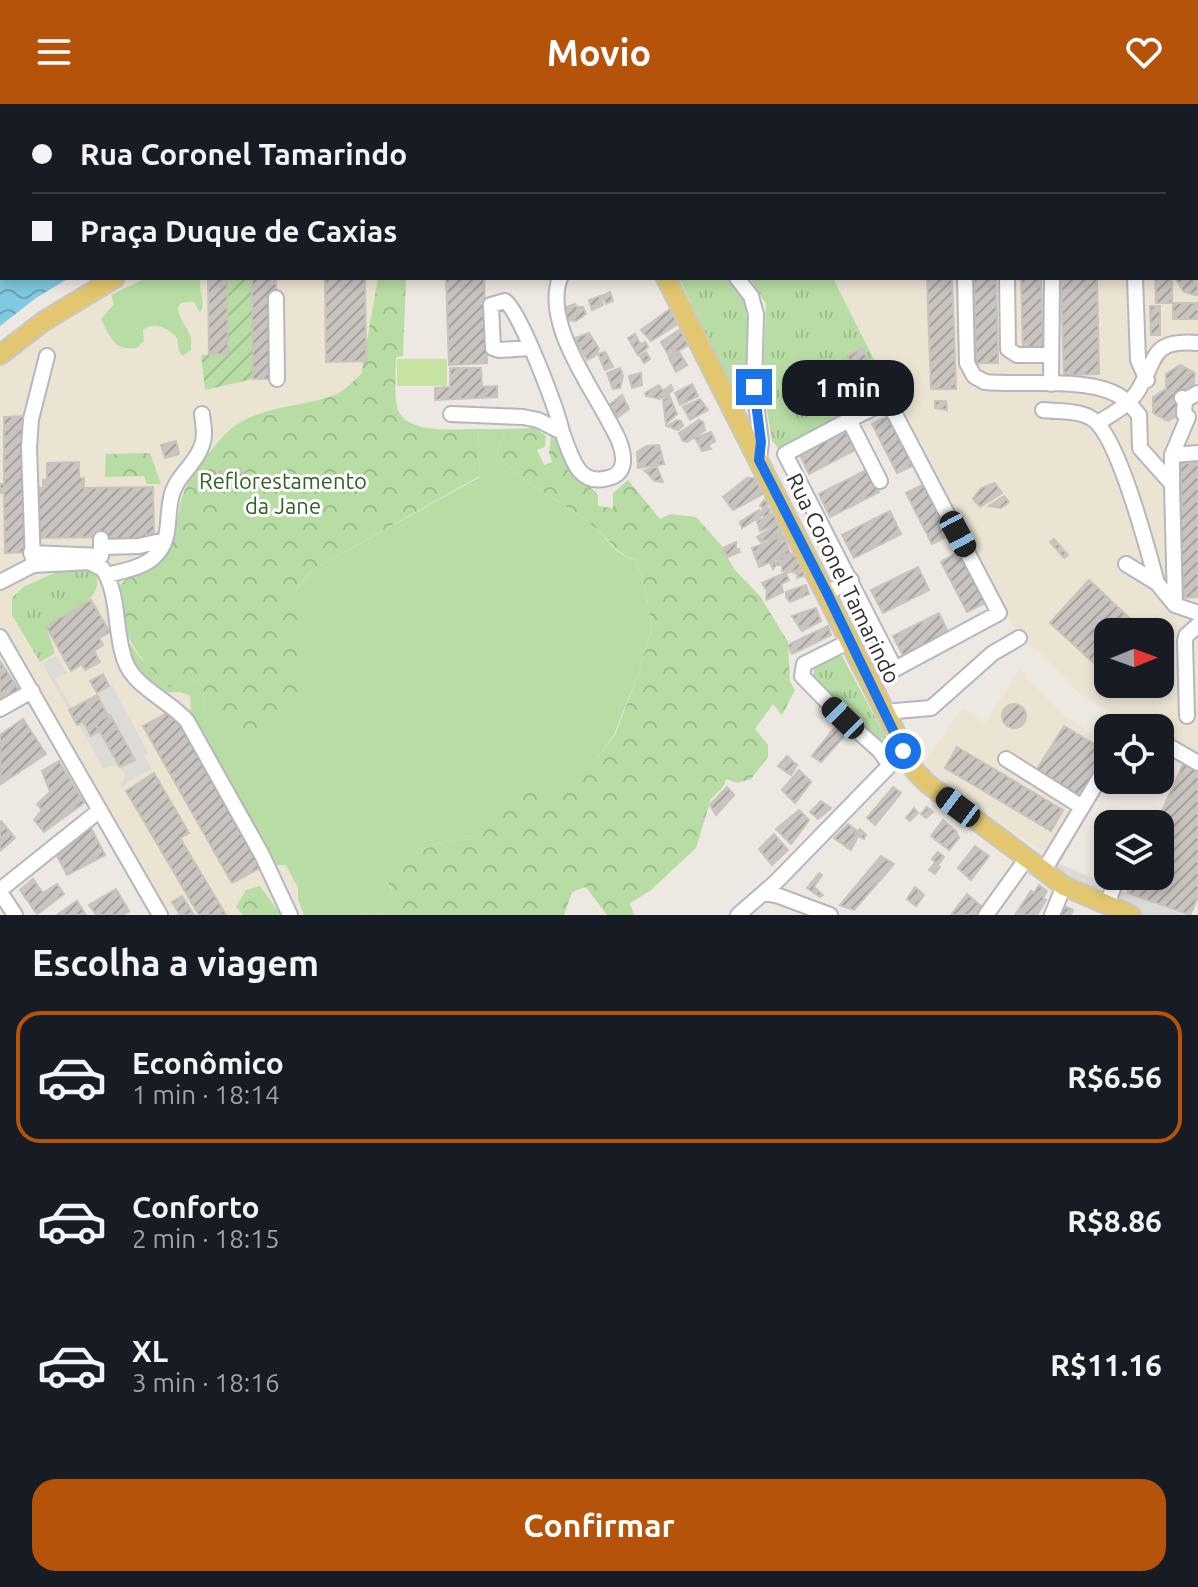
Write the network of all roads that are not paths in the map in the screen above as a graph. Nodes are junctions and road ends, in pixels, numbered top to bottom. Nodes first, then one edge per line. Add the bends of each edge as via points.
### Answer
1 (112, 280) edge
2 (560, 280) edge
3 (667, 280) edge
4 (739, 280) edge
5 (965, 280) edge
6 (1007, 280) edge
7 (1052, 280) edge
8 (1135, 280) edge
9 (276, 298) dead end
10 (1198, 343) edge
11 (530, 348) dead end
12 (0, 355) edge
13 (1051, 355) junction
14 (47, 356) dead end
15 (277, 379) dead end
16 (1147, 380) junction
17 (1051, 384) junction
18 (1188, 397) edge
19 (1128, 402) junction
20 (1043, 410) dead end
21 (202, 414) dead end
22 (451, 414) dead end
23 (849, 420) junction
24 (1193, 421) edge
25 (1098, 423) junction
26 (562, 432) junction
27 (1198, 453) edge
28 (1172, 455) junction
29 (759, 460) junction
30 (880, 481) dead end
31 (1172, 484) junction
32 (165, 540) junction
33 (102, 557) junction
34 (32, 559) junction
35 (1126, 564) dead end
36 (851, 580) junction
37 (0, 582) edge
38 (1157, 583) junction
39 (827, 593) junction
40 (1175, 605) junction
41 (1198, 613) edge
42 (1198, 625) edge
43 (0, 637) edge
44 (1019, 638) dead end
45 (850, 641) junction
46 (32, 691) junction
47 (0, 709) edge
48 (884, 712) junction
49 (1187, 716) dead end
50 (894, 732) junction
51 (1174, 749) edge
52 (1006, 759) dead end
53 (1198, 763) edge
54 (890, 765) junction
55 (915, 771) junction
56 (1094, 787) edge
57 (1082, 807) junction
58 (100, 810) junction
59 (1027, 858) junction
60 (1043, 872) junction
61 (1064, 886) junction
62 (773, 890) junction
63 (1112, 890) edge
64 (0, 891) edge
65 (1107, 904) junction
66 (1127, 914) edge
67 (15, 915) edge
68 (160, 915) edge
69 (290, 915) edge
70 (738, 915) edge
71 (830, 915) edge
72 (986, 915) edge
73 (1052, 915) edge

1 - 12 main road
2 - 26 street via 556,306 563,333 617,438 620,472 600,481 583,476
3 - 29 main road, Rua Coronel Tamarindo
4 - 29 street via 756,314
5 - 17 street via 967,363 974,376 991,383
6 - 13 street via 1008,349 1017,355
7 - 13 street
8 - 16 street via 1138,360
9 - 15 street
10 - 16 street via 1167,344 1155,356
11 - 26 street
13 - 17 street
14 - 34 street via 31,419
16 - 19 street
17 - 19 street via 1108,391
18 - 24 street via 1184,414
19 - 25 street
19 - 31 street via 1139,415 1140,448
20 - 25 street via 1077,413
21 - 32 street via 204,442 175,483
22 - 26 street via 523,417
23 - 30 street
23 - 36 street via 785,454
23 - 36 street via 888,401 999,613 895,669
24 - 28 street
25 - 38 street via 1144,532
27 - 28 street
28 - 31 street
29 - 39 main road, Rua Coronel Tamarindo
31 - 40 street
32 - 33 street
32 - 33 street via 153,559
33 - 34 street via 69,557 62,552
33 - 69 street via 130,672 187,721
34 - 37 street
35 - 38 street
36 - 39 street
38 - 40 street
39 - 45 main road, Rua Coronel Tamarindo
40 - 41 street
42 - 49 street via 1185,641
43 - 46 street
44 - 48 street via 993,653 931,708
45 - 48 main road, Rua Coronel Tamarindo
45 - 54 street via 801,670 805,682
46 - 47 street
46 - 58 street
48 - 50 main road, Rua Coronel Tamarindo
50 - 54 street
50 - 55 main road, Rua Coronel Tamarindo
51 - 53 street
52 - 57 street
54 - 55 street
54 - 62 street
55 - 59 main road
56 - 57 street
57 - 60 street
58 - 64 street
58 - 68 street
59 - 60 main road
59 - 72 street
60 - 61 main road
61 - 65 main road
61 - 73 street
62 - 70 street
62 - 71 street
63 - 65 street
64 - 67 street
65 - 66 main road

